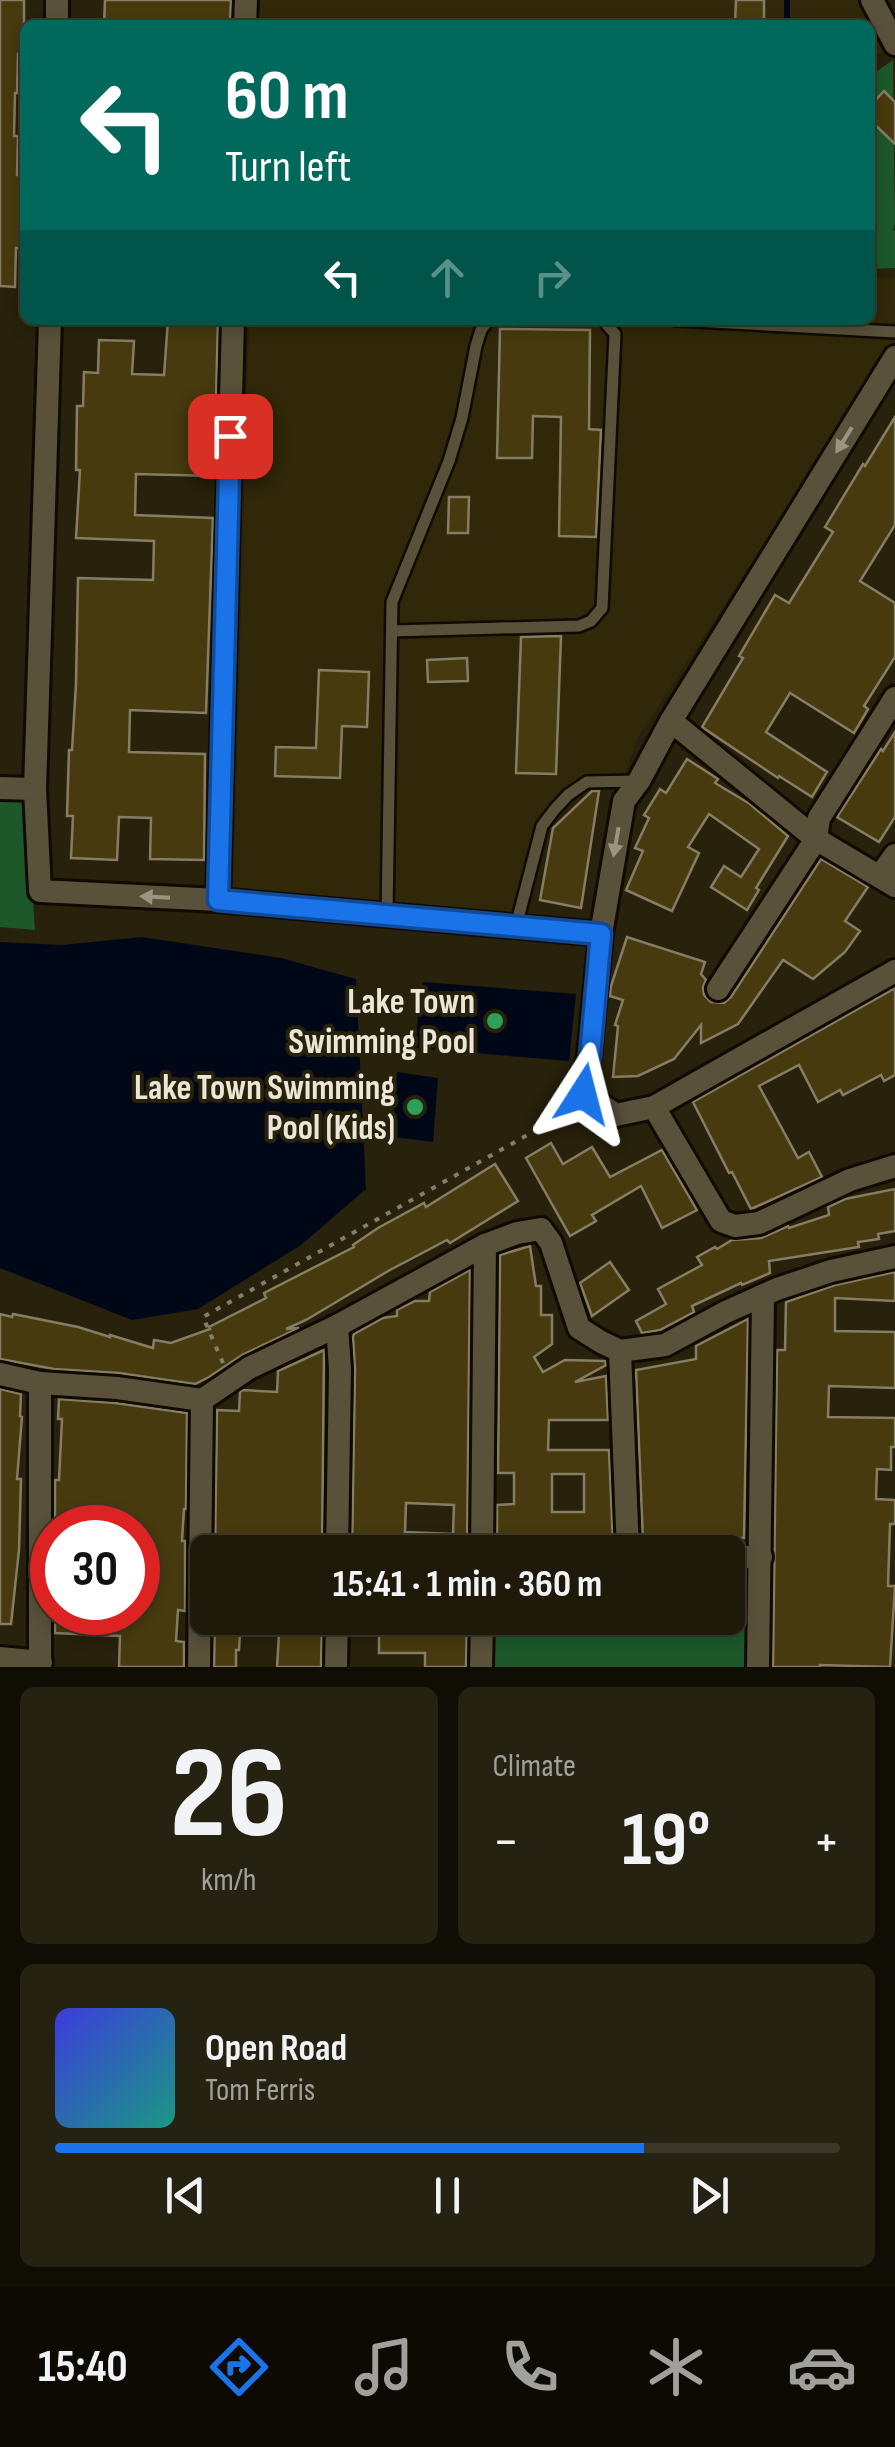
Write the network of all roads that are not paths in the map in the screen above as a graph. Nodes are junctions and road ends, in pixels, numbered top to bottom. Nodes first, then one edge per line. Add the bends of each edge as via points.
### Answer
1 (872, 0) edge
2 (895, 44) edge
3 (50, 325) edge
4 (233, 325) edge
5 (484, 325) edge
6 (609, 325) edge
7 (767, 325) edge
8 (895, 332) edge
9 (895, 357) edge
10 (392, 631) junction
11 (895, 698) edge
12 (670, 721) junction
13 (639, 781) junction
14 (0, 788) edge
15 (35, 789) junction
16 (816, 839) junction
17 (895, 855) edge
18 (888, 881) edge
19 (218, 900) junction
20 (387, 914) junction
21 (516, 926) junction
22 (601, 934) junction
23 (895, 971) edge
24 (718, 990) dead end
25 (654, 1107) junction
26 (895, 1166) edge
27 (485, 1246) junction
28 (895, 1257) edge
29 (763, 1296) junction
30 (336, 1326) junction
31 (620, 1350) junction
32 (0, 1374) edge
33 (40, 1383) junction
34 (202, 1400) junction
35 (337, 1535) edge
36 (482, 1535) edge
37 (627, 1535) edge
38 (745, 1557) edge
39 (761, 1557) junction
40 (337, 1635) edge
41 (482, 1635) edge
42 (0, 1658) edge
43 (40, 1665) edge
44 (199, 1667) edge
45 (336, 1667) edge
46 (481, 1667) edge
47 (758, 1667) edge

1 - 2 street
3 - 15 street
4 - 19 street
5 - 10 lane via 448,460 392,602
6 - 10 lane via 614,334 602,608 579,626
7 - 8 lane
9 -> 12 street
10 - 20 lane
11 - 16 street via 819,818
12 - 13 street
12 - 16 street
13 - 21 lane via 586,782 555,809 542,826
13 -> 22 street via 624,801
14 - 15 street
19 -> 15 street via 40,891
16 - 18 street
16 - 24 street
17 - 18 street
19 - 20 street
20 - 21 street
21 - 22 street
22 - 25 street via 583,1094 616,1115
23 - 25 street
25 - 26 street via 721,1220 735,1226 759,1223
27 - 30 street
27 - 31 street via 541,1230 579,1328
27 - 36 street
28 - 29 street via 831,1270
29 - 31 street via 665,1346
29 - 39 street
30 - 34 street via 249,1368
30 - 35 street
31 - 37 street
32 - 33 street
33 - 34 street
33 - 43 street
34 - 44 street
38 - 39 street
39 - 47 street
40 - 45 street
41 - 46 street
42 - 43 street

